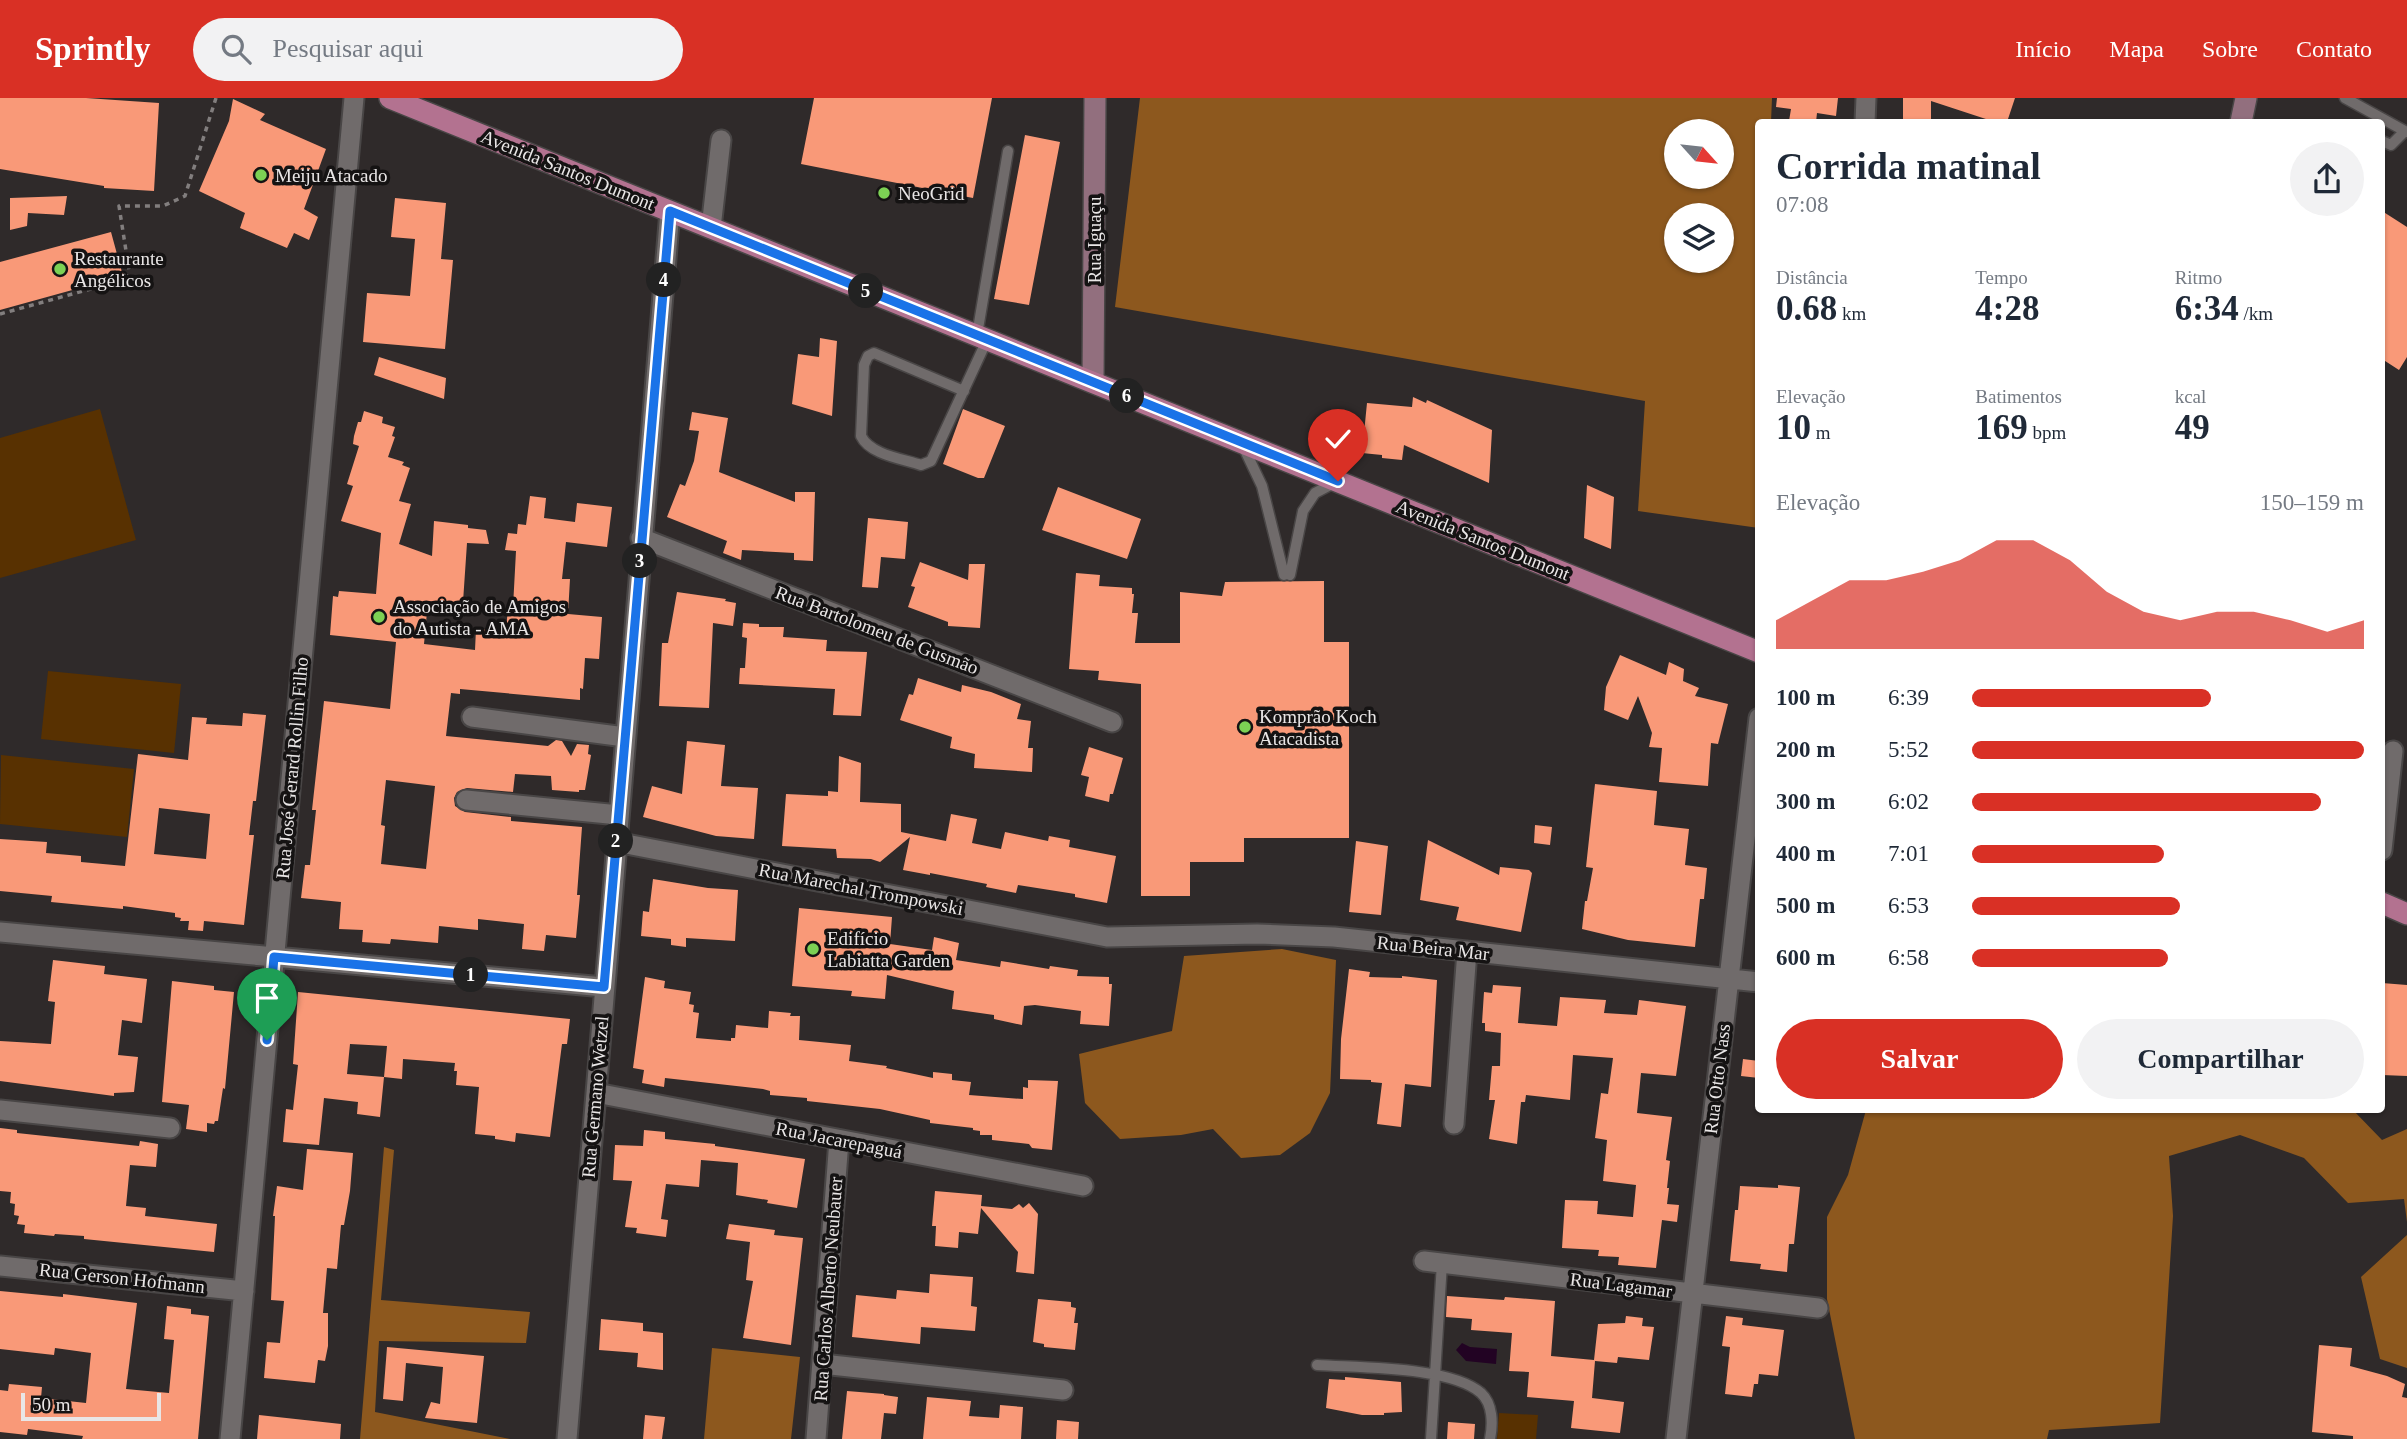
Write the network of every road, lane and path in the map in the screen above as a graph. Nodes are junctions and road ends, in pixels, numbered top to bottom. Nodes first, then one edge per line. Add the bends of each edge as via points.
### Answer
1 (216, 98) edge
2 (354, 98) edge
3 (390, 98) edge
4 (1095, 98) edge
5 (1867, 98) edge
6 (2246, 98) edge
7 (2345, 98) edge
8 (1865, 119) edge
9 (2242, 119) edge
10 (2383, 119) edge
11 (2385, 120) edge
12 (2406, 132) edge
13 (721, 140) dead end
14 (2385, 142) edge
15 (1008, 151) dead end
16 (670, 211) junction
17 (711, 228) junction
18 (0, 314) edge
19 (982, 337) junction
20 (1093, 382) junction
21 (964, 391) junction
22 (1241, 442) junction
23 (1338, 481) junction
24 (641, 538) junction
25 (1755, 650) edge
26 (472, 718) dead end
27 (1112, 722) dead end
28 (625, 737) junction
29 (2393, 751) dead end
30 (1755, 753) edge
31 (466, 800) dead end
32 (618, 815) junction
33 (2385, 822) edge
34 (616, 842) junction
35 (2385, 904) edge
36 (2407, 914) edge
37 (0, 932) edge
38 (1107, 937) joint
39 (1467, 951) junction
40 (274, 957) junction
41 (1729, 979) junction
42 (1755, 982) edge
43 (604, 987) junction
44 (596, 1093) junction
45 (0, 1110) edge
46 (1454, 1124) dead end
47 (170, 1128) dead end
48 (839, 1140) junction
49 (1083, 1186) dead end
50 (1433, 1262) joint
51 (0, 1265) edge
52 (244, 1291) junction
53 (1692, 1293) junction
54 (1818, 1308) dead end
55 (822, 1364) junction
56 (1317, 1365) dead end
57 (1436, 1375) junction
58 (1063, 1390) dead end
59 (230, 1439) edge
60 (567, 1439) edge
61 (816, 1439) edge
62 (1432, 1439) edge
63 (1490, 1439) edge
64 (1675, 1439) edge

1 - 18 path via 185,196 163,206 119,206 128,270 123,280
2 - 40 street, Rua José Gerard Rollin Filho
3 - 16 main road, Avenida Santos Dumont
4 - 20 street, Rua Iguaçu
5 - 8 street
6 - 9 street
7 - 10 lane
11 - 12 lane
12 - 14 lane via 2391,145
13 - 17 street
15 - 19 lane
16 - 17 main road, Avenida Santos Dumont
16 - 24 street, Rua Germano Wetzel
17 - 19 main road, Avenida Santos Dumont
19 - 20 main road, Avenida Santos Dumont
19 - 21 lane
20 - 22 main road, Avenida Santos Dumont
21 - 21 lane via 931,461 922,465 864,443 863,376 868,356 874,353
22 - 23 main road, Avenida Santos Dumont
22 - 23 lane via 1262,486 1287,575 1303,510 1315,493
23 - 25 main road, Avenida Santos Dumont
24 - 27 street, Rua Bartolomeu de Gusmão
24 - 28 street, Rua Germano Wetzel
26 - 28 street
28 - 32 street, Rua Germano Wetzel
29 - 33 street
30 - 41 street, Rua Otto Nass
31 - 32 street
32 - 34 street, Rua Germano Wetzel
34 - 38 street, Rua Marechal Trompowski
34 - 43 street, Rua Germano Wetzel
35 - 36 main road
37 - 40 street
38 - 39 street, Rua Beira Mar via 1293,934
39 - 41 street, Rua Beira Mar
39 - 46 street
40 - 43 street
40 - 52 street, Rua José Gerard Rollin Filho
41 - 42 street, Rua Beira Mar
41 - 53 street, Rua Otto Nass
43 - 44 street, Rua Germano Wetzel
44 - 48 street, Rua Jacarepaguá
44 - 60 street, Rua Germano Wetzel
45 - 47 street
48 - 49 street, Rua Jacarepaguá
48 - 55 street, Rua Carlos Alberto Neubauer
50 - 53 street, Rua Lagamar
50 - 57 lane
51 - 52 street, Rua Gerson Hofmann
52 - 59 street, Rua José Gerard Rollin Filho
53 - 54 street, Rua Lagamar
53 - 64 street, Rua Otto Nass
55 - 58 street
55 - 61 street, Rua Carlos Alberto Neubauer
56 - 57 lane
57 - 62 lane
57 - 63 lane via 1480,1393 1489,1405

